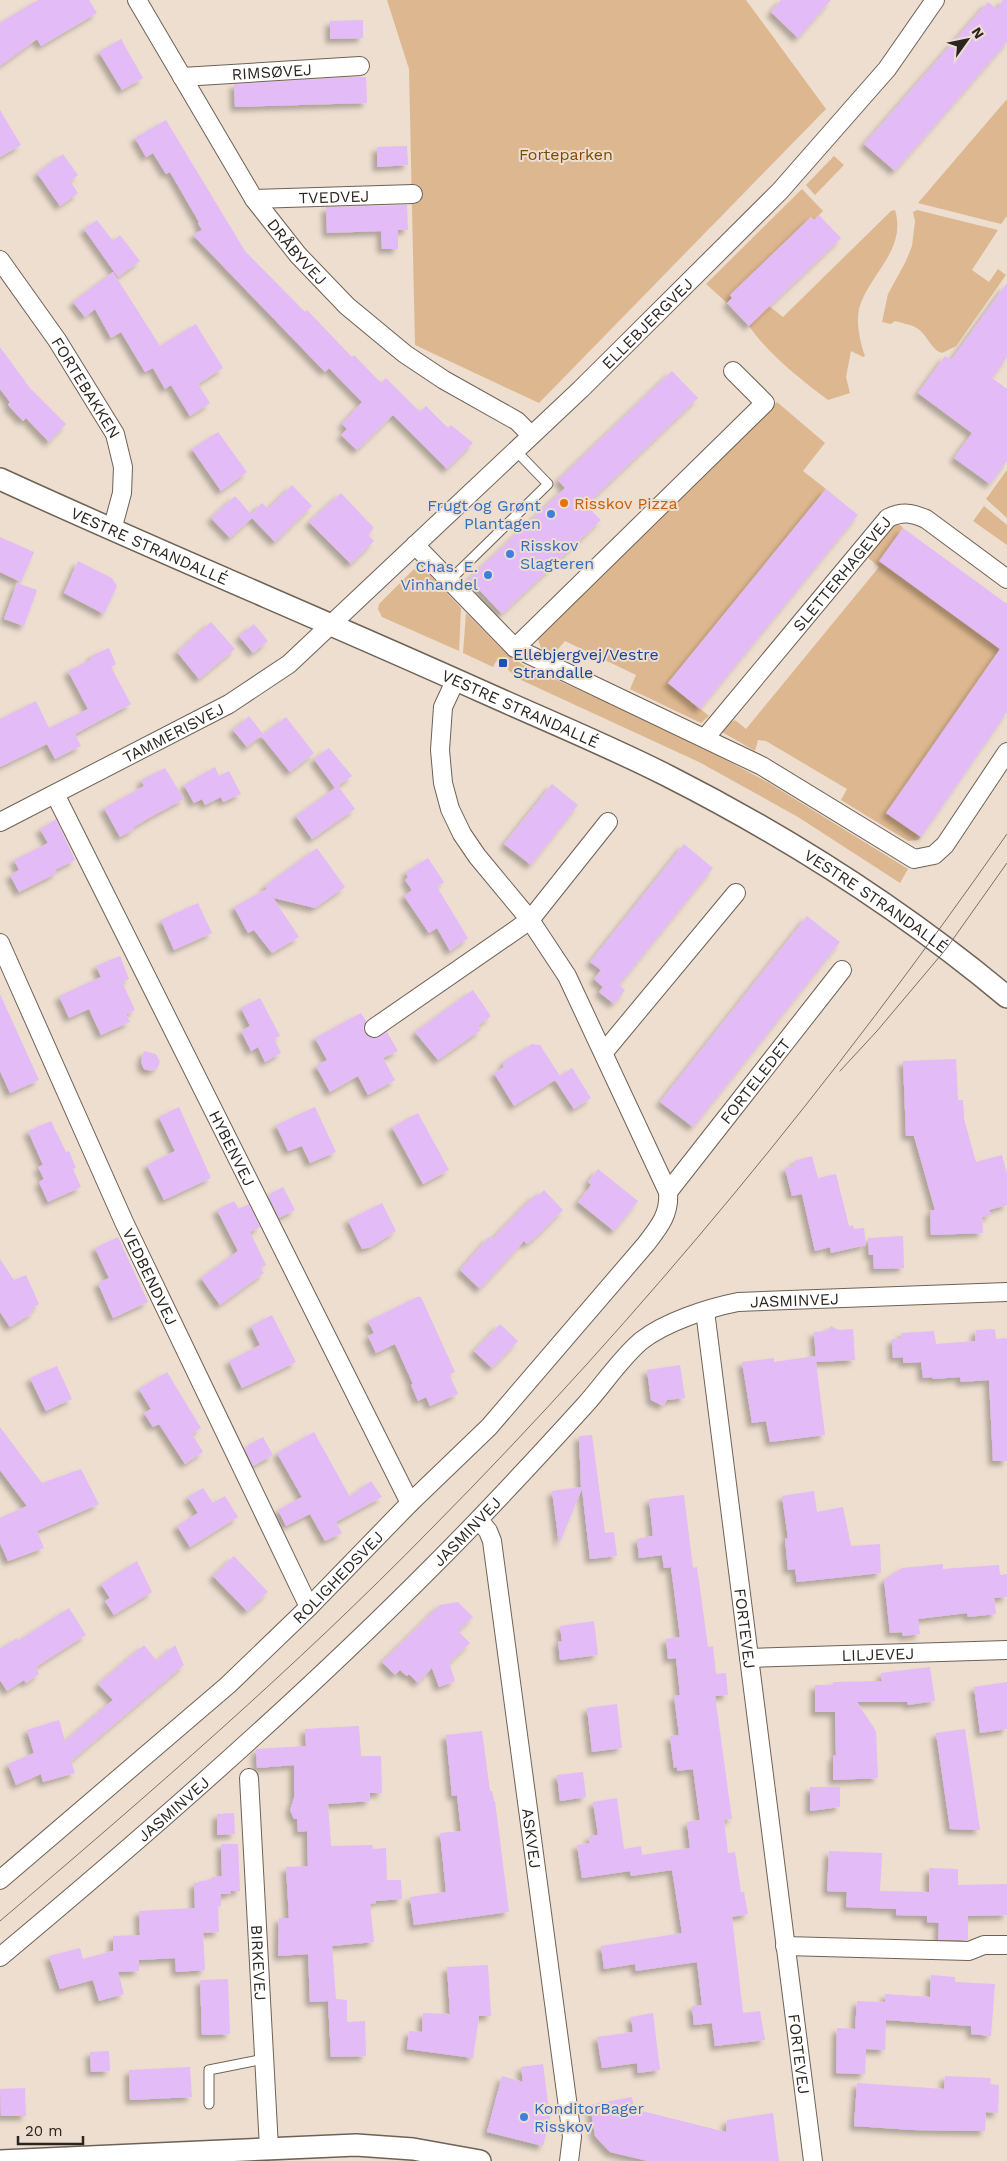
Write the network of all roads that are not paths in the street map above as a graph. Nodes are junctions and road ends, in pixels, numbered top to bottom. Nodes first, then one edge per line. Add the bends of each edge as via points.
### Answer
1 (137, 0) edge
2 (935, 0) edge
3 (360, 66) dead end
4 (182, 77) junction
5 (413, 194) dead end
6 (254, 199) junction
7 (0, 260) edge
8 (733, 371) dead end
9 (531, 435) junction
10 (515, 450) junction
11 (0, 479) edge
12 (112, 530) junction
13 (415, 545) junction
14 (1007, 579) edge
15 (449, 581) junction
16 (332, 624) junction
17 (515, 648) junction
18 (456, 679) junction
19 (705, 738) junction
20 (1007, 752) edge
21 (55, 794) junction
22 (0, 822) edge
23 (608, 822) dead end
24 (736, 893) dead end
25 (530, 920) junction
26 (0, 943) edge
27 (842, 970) dead end
28 (1007, 997) edge
29 (374, 1028) dead end
30 (604, 1052) junction
31 (668, 1192) junction
32 (1007, 1292) edge
33 (705, 1311) junction
34 (410, 1503) junction
35 (479, 1520) junction
36 (309, 1607) junction
37 (1007, 1650) edge
38 (749, 1658) junction
39 (249, 1778) dead end
40 (0, 1880) edge
41 (1007, 1945) edge
42 (785, 1946) junction
43 (0, 1956) edge
44 (264, 2059) junction
45 (208, 2104) dead end
46 (262, 2152) edge
47 (51, 2160) edge
48 (475, 2160) edge
49 (0, 2161) edge
50 (569, 2161) edge
51 (813, 2161) edge

1 - 4 street, DRÅBYVEJ
2 - 9 street, ELLEBJERGVEJ via 887,69 780,191
3 - 4 street, RIMSØVEJ
4 - 6 street, DRÅBYVEJ
5 - 6 street, TVEDVEJ
6 - 9 street, DRÅBYVEJ via 298,255 347,306 444,380 517,421
7 - 12 street, FORTEBAKKEN via 57,340 115,434 123,466 122,493
8 - 17 street via 765,403
9 - 10 street, ELLEBJERGVEJ
10 - 13 street, ELLEBJERGVEJ
10 - 15 lane via 548,484
11 - 12 street, VESTRE STRANDALLÉ
12 - 16 street, VESTRE STRANDALLÉ
13 - 15 street
13 - 16 street, ELLEBJERGVEJ
14 - 19 street, SLETTERHAGEVEJ via 926,519 913,513 899,513 888,518
15 - 17 street
16 - 18 street, VESTRE STRANDALLÉ
16 - 21 street, TAMMERISVEJ via 289,664 229,704
17 - 19 street
18 - 25 street via 444,707 440,750 450,809 477,856
18 - 28 street, VESTRE STRANDALLÉ via 650,767 752,822 901,916
19 - 20 street via 762,766 914,859 934,855 945,844
21 - 22 street, TAMMERISVEJ
21 - 34 street, HYBENVEJ
23 - 25 street
24 - 30 street
25 - 29 street
25 - 30 street via 567,976
26 - 36 street, VEDBENDVEJ via 124,1222
27 - 31 street, FORTELEDET
30 - 31 street
31 - 34 street, ROLIGHEDSVEJ via 665,1217 646,1244 489,1427
32 - 33 street, JASMINVEJ via 738,1302
33 - 35 street, JASMINVEJ via 656,1331 629,1352 604,1385
33 - 38 street, FORTEVEJ
34 - 36 street, ROLIGHEDSVEJ
35 - 43 street, JASMINVEJ via 380,1620 244,1747
35 - 50 street, ASKVEJ via 492,1541 572,2138
36 - 40 street, ROLIGHEDSVEJ via 228,1685
37 - 38 street, LILJEVEJ
38 - 42 street, FORTEVEJ
39 - 44 street, BIRKEVEJ
41 - 42 street via 984,1945 969,1951
42 - 51 street, FORTEVEJ
44 - 45 lane via 209,2070
44 - 46 street, BIRKEVEJ
46 - 47 street
46 - 48 street via 356,2145 393,2146
47 - 49 street

